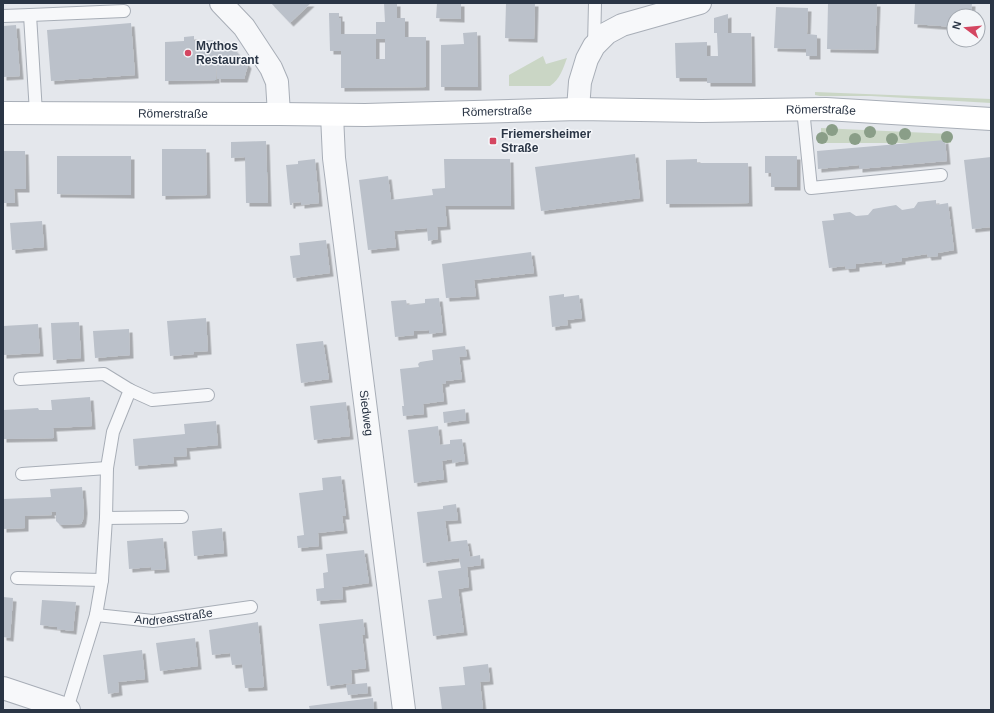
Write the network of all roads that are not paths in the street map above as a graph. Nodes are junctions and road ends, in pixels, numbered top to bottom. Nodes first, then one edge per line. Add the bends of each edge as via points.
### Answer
1 (221, 3) edge
2 (595, 3) edge
3 (700, 3) edge
4 (124, 11) dead end
5 (30, 15) junction
6 (3, 16) edge
7 (594, 46) junction
8 (578, 109) junction
9 (802, 109) junction
10 (3, 113) edge
11 (36, 113) junction
12 (279, 114) junction
13 (332, 115) junction
14 (991, 119) edge
15 (941, 175) dead end
16 (20, 379) dead end
17 (130, 390) junction
18 (208, 395) dead end
19 (107, 468) junction
20 (22, 474) dead end
21 (182, 517) dead end
22 (106, 518) junction
23 (17, 578) dead end
24 (102, 580) junction
25 (252, 608) dead end
26 (96, 615) junction
27 (3, 688) edge
28 (68, 710) edge
29 (404, 710) edge

1 - 12 street via 244,27 271,68 277,82
2 - 7 lane
3 - 7 street via 622,25 607,33
4 - 5 lane
5 - 6 lane
5 - 11 lane
7 - 8 street via 587,58 580,82
8 - 9 street, Römerstraße
8 - 13 street, Römerstraße
9 - 14 street, Römerstraße
9 - 15 lane via 810,188
10 - 11 street, Römerstraße
11 - 12 street, Römerstraße
12 - 13 street, Römerstraße
13 - 29 street, Siedweg via 334,158
16 - 17 lane via 104,374
17 - 18 lane via 152,400
17 - 19 lane via 113,432
19 - 20 lane
19 - 22 lane
21 - 22 lane
22 - 24 lane
23 - 24 lane
24 - 26 lane
25 - 26 lane, Andreasstraße via 153,621
26 - 28 lane
27 - 28 street

